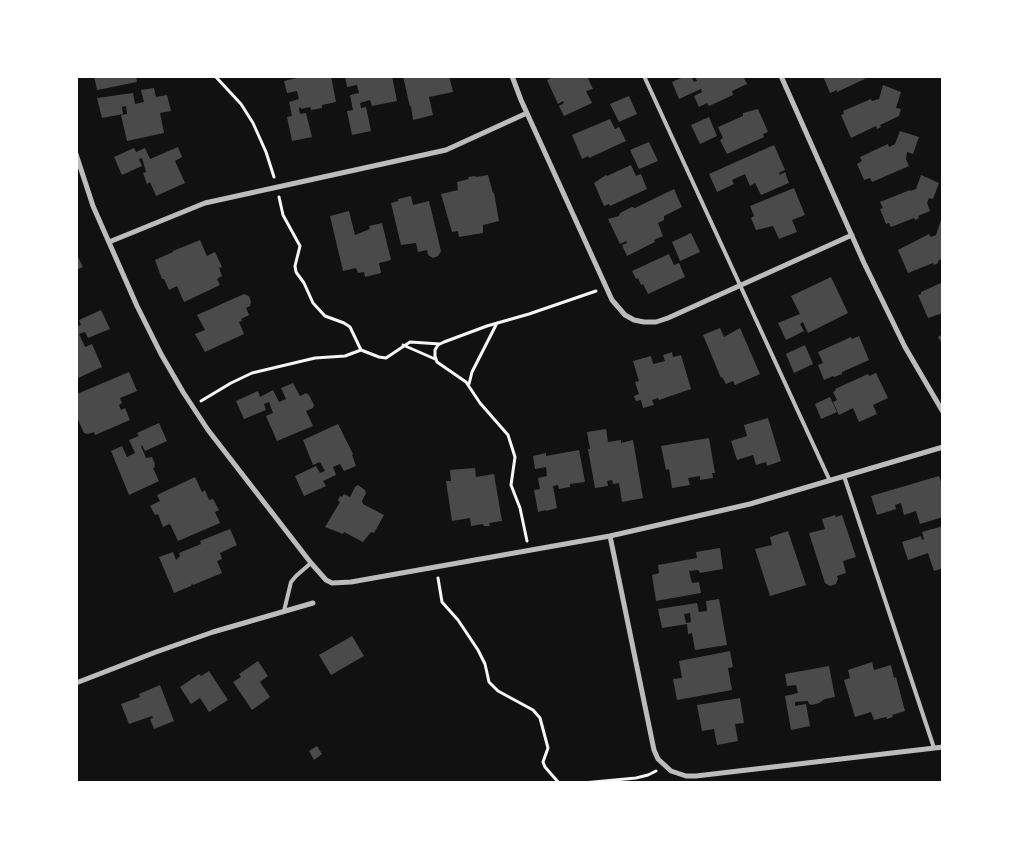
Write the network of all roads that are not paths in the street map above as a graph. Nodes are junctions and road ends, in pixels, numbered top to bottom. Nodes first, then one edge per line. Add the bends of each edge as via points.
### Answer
1 (512, 76) edge
2 (644, 76) edge
3 (781, 76) edge
4 (527, 113) junction
5 (76, 154) edge
6 (852, 235) junction
7 (109, 242) junction
8 (741, 285) junction
9 (943, 412) edge
10 (943, 447) edge
11 (844, 476) junction
12 (830, 480) junction
13 (610, 536) junction
14 (311, 563) junction
15 (313, 603) dead end
16 (284, 611) junction
17 (76, 683) edge
18 (934, 748) junction
19 (943, 748) edge

1 - 4 street
2 - 8 lane
3 - 6 street
4 - 7 street via 446,150 205,203
4 - 8 street via 606,287 617,307 626,315 644,322 656,322
5 - 7 street
6 - 8 street
6 - 9 street via 905,347
7 - 14 street via 161,354 208,430
8 - 12 lane
10 - 11 street
11 - 12 street
11 - 18 lane
12 - 13 street via 750,504
13 - 14 street via 340,584 326,580
13 - 18 street via 651,739 664,766 678,774 696,776
14 - 16 lane via 291,582
15 - 16 street
16 - 17 street via 212,632
18 - 19 street

